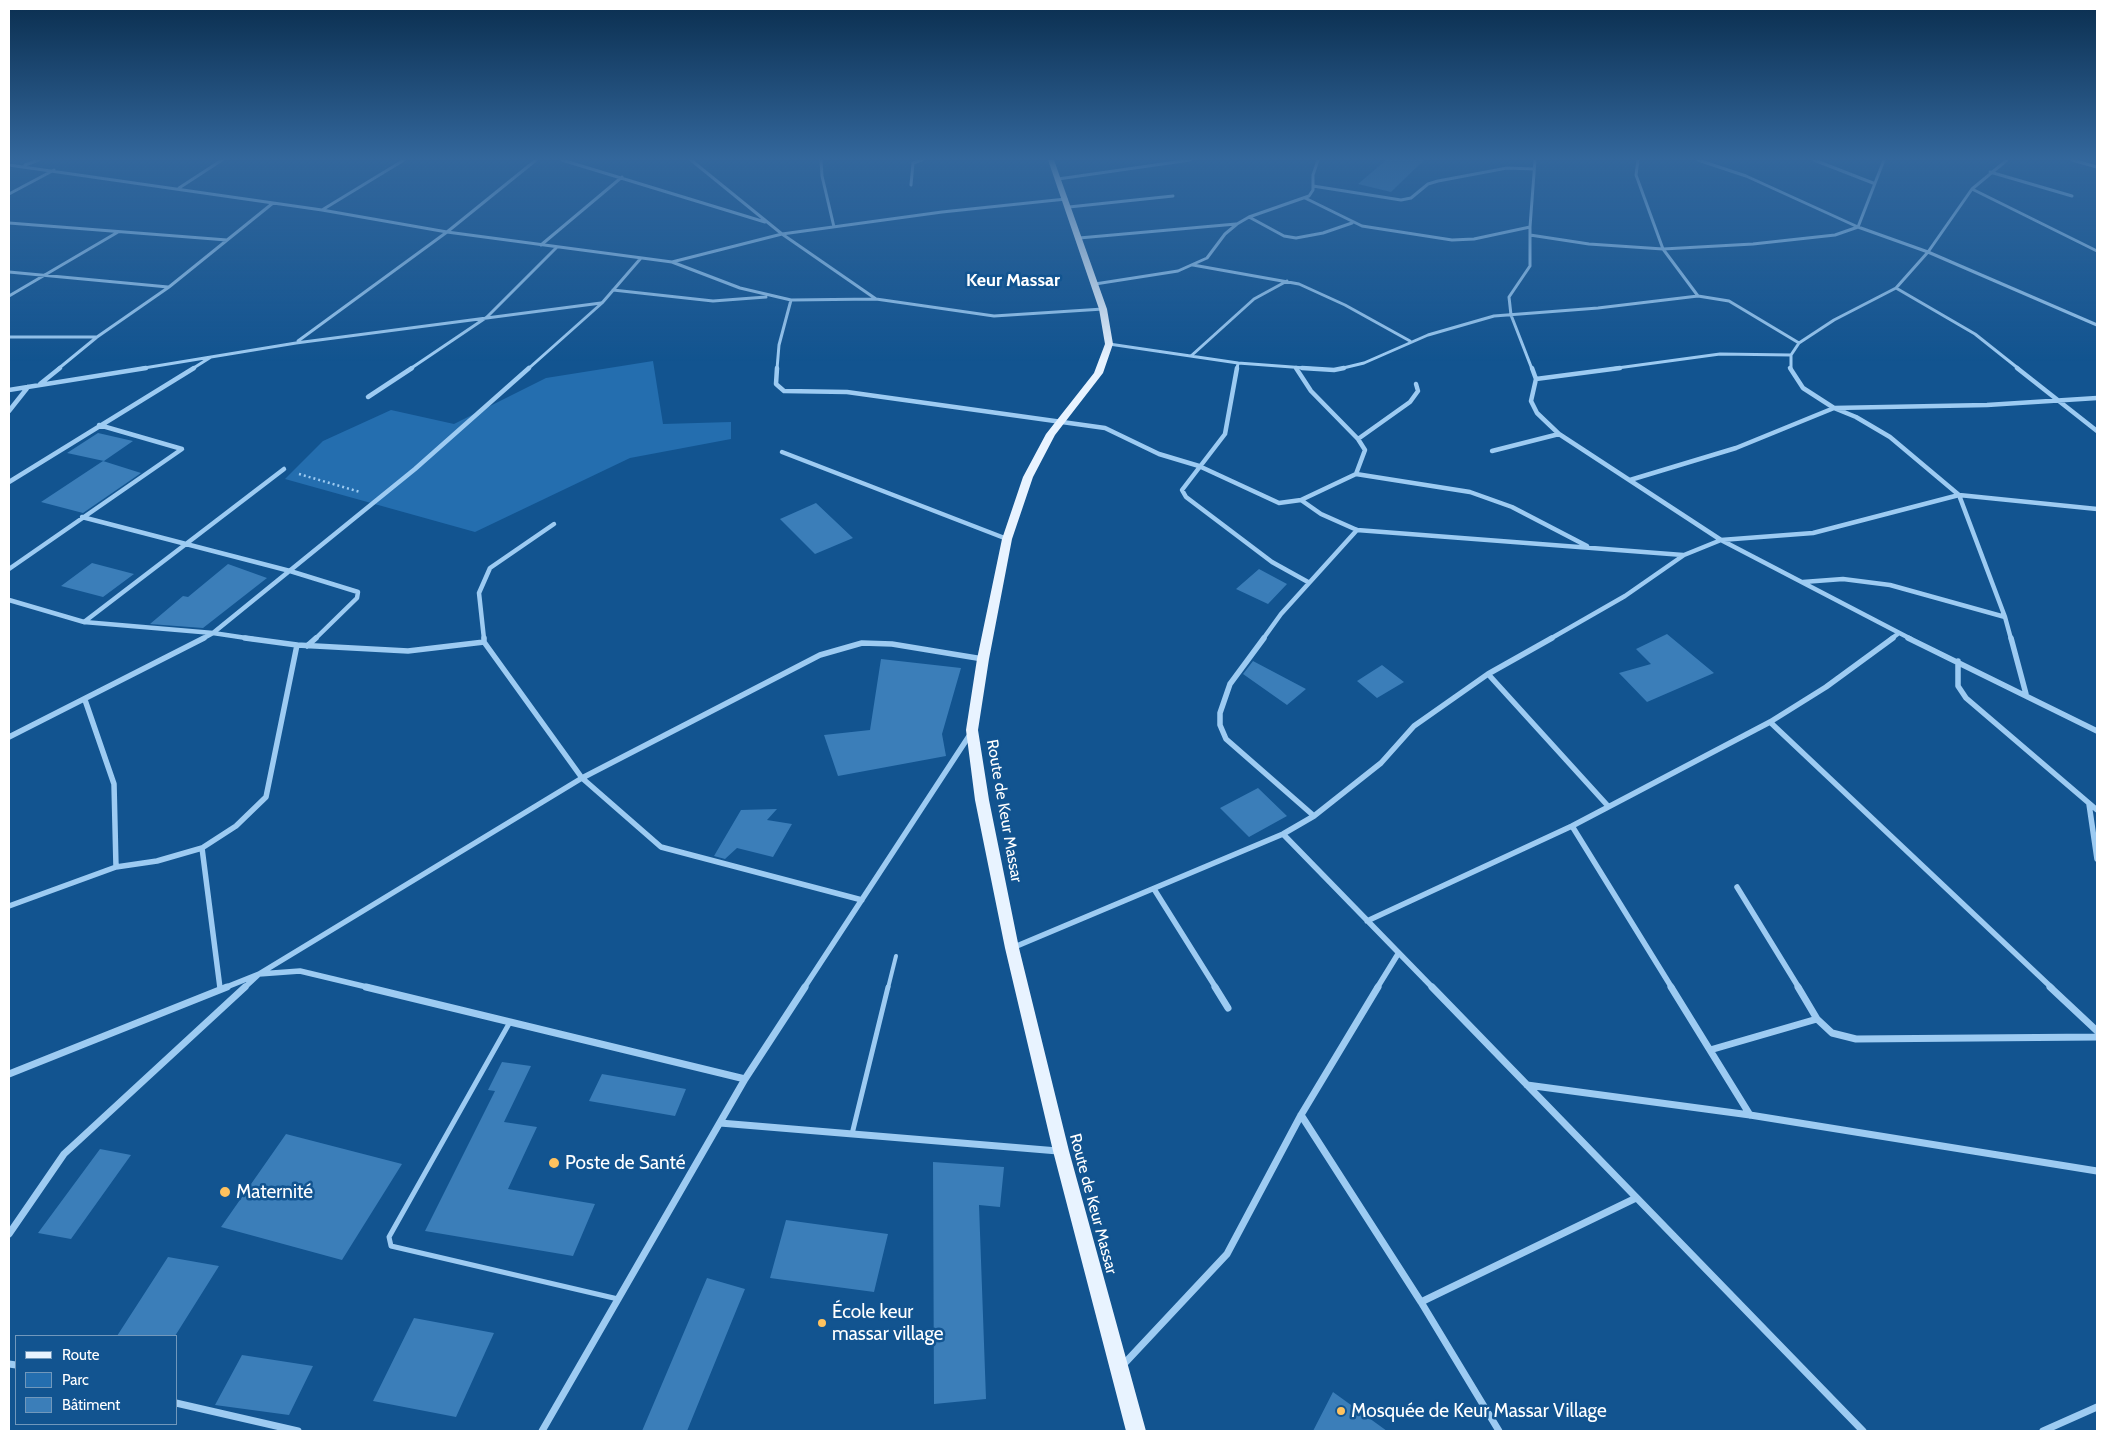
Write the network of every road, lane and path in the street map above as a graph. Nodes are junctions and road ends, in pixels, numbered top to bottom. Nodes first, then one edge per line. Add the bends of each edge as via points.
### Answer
1 (67, 227) edge
2 (243, 227) edge
3 (420, 227) edge
4 (453, 227) edge
5 (562, 227) edge
6 (773, 227) edge
7 (833, 227) edge
8 (1076, 227) edge
9 (1201, 227) edge
10 (1233, 227) edge
11 (1267, 227) edge
12 (1340, 227) edge
13 (1366, 227) edge
14 (1529, 227) edge
15 (1530, 227) edge
16 (1655, 227) edge
17 (1858, 227) joint
18 (1945, 227) edge
19 (2050, 227) edge
20 (119, 231) junction
21 (447, 232) junction
22 (782, 234) junction
23 (1530, 235) junction
24 (1079, 238) junction
25 (227, 240) junction
26 (541, 245) junction
27 (556, 247) junction
28 (1663, 249) junction
29 (2097, 250) edge
30 (1928, 252) junction
31 (640, 258) junction
32 (672, 262) junction
33 (1193, 265) junction
34 (9, 272) edge
35 (43, 275) junction
36 (1288, 281) junction
37 (1094, 284) junction
38 (169, 287) junction
39 (1896, 288) junction
40 (613, 290) junction
41 (9, 296) edge
42 (769, 296) junction
43 (1698, 296) junction
44 (876, 299) junction
45 (791, 300) junction
46 (602, 303) junction
47 (1103, 309) junction
48 (1511, 315) junction
49 (487, 317) junction
50 (2097, 325) edge
51 (9, 337) edge
52 (98, 337) junction
53 (1410, 341) junction
54 (296, 342) junction
55 (1799, 343) junction
56 (1109, 344) junction
57 (1790, 355) junction
58 (213, 356) junction
59 (1191, 356) junction
60 (1238, 363) junction
61 (1296, 368) junction
62 (1536, 379) junction
63 (40, 384) junction
64 (1416, 384) dead end
65 (28, 388) junction
66 (9, 390) edge
67 (368, 398) dead end
68 (2097, 398) edge
69 (2060, 401) junction
70 (1834, 408) junction
71 (9, 411) edge
72 (1060, 421) junction
73 (99, 425) junction
74 (2097, 431) edge
75 (1559, 434) junction
76 (1358, 438) junction
77 (1492, 451) dead end
78 (782, 452) dead end
79 (1199, 466) junction
80 (284, 469) joint
81 (1356, 474) junction
82 (1630, 480) junction
83 (9, 482) edge
84 (1958, 495) junction
85 (379, 498) junction
86 (1301, 500) junction
87 (2097, 509) edge
88 (82, 517) junction
89 (554, 524) dead end
90 (1357, 530) junction
91 (1007, 539) junction
92 (1721, 540) junction
93 (186, 544) junction
94 (1590, 548) junction
95 (1684, 555) junction
96 (9, 569) edge
97 (290, 571) junction
98 (1308, 582) junction
99 (1802, 582) junction
100 (9, 600) edge
101 (2005, 617) junction
102 (84, 622) junction
103 (213, 633) junction
104 (1899, 633) junction
105 (484, 642) junction
106 (297, 645) junction
107 (307, 646) junction
108 (983, 659) junction
109 (1958, 661) junction
110 (1488, 674) junction
111 (2026, 694) junction
112 (85, 700) junction
113 (1770, 722) junction
114 (972, 730) junction
115 (2097, 732) edge
116 (9, 737) edge
117 (582, 778) junction
118 (2089, 803) junction
119 (1608, 806) junction
120 (2097, 810) edge
121 (1314, 816) junction
122 (1572, 826) junction
123 (1283, 834) junction
124 (202, 848) junction
125 (2097, 859) edge
126 (116, 867) junction
127 (1737, 887) dead end
128 (1154, 889) junction
129 (862, 900) junction
130 (9, 906) edge
131 (1367, 921) junction
132 (1012, 948) junction
133 (1398, 954) junction
134 (896, 956) dead end
135 (258, 974) junction
136 (220, 988) junction
137 (1228, 1008) dead end
138 (1816, 1019) junction
139 (510, 1022) junction
140 (2097, 1031) edge
141 (2097, 1037) edge
142 (1710, 1050) junction
143 (9, 1074) edge
144 (745, 1080) junction
145 (1527, 1085) junction
146 (1301, 1114) junction
147 (1750, 1116) junction
148 (720, 1123) junction
149 (852, 1134) junction
150 (1061, 1151) junction
151 (2097, 1171) edge
152 (1636, 1198) junction
153 (9, 1234) edge
154 (618, 1299) junction
155 (1420, 1302) junction
156 (1119, 1369) junction
157 (178, 1403) edge
158 (2097, 1407) edge
159 (298, 1431) edge
160 (542, 1431) edge
161 (1136, 1431) edge
162 (1499, 1431) edge
163 (1863, 1431) edge
164 (2043, 1431) edge

1 - 20 street
2 - 25 street
3 - 21 street
4 - 21 street
5 - 26 street
6 - 22 street
7 - 22 street
8 - 24 main road
9 - 24 street
10 - 33 street via 1210,254
11 - 12 street via 1296,238
13 - 14 street via 1462,240
15 - 23 street
16 - 28 street
17 - 28 street via 1835,235 1744,245
17 - 30 street
18 - 30 street
19 - 29 street
20 - 25 street
20 - 35 street
21 - 26 street
21 - 54 street
22 - 32 street
22 - 44 street
23 - 28 street via 1589,244
23 - 48 street via 1530,266 1509,296
24 - 37 main road
25 - 38 street
26 - 27 street
27 - 31 street
27 - 49 street
28 - 43 street
30 - 39 street
30 - 50 street
31 - 32 street
31 - 40 street
32 - 42 street
33 - 36 street
33 - 37 street via 1178,271
34 - 35 street
35 - 38 street
35 - 41 street
36 - 53 street via 1317,291
36 - 59 street via 1254,298
37 - 47 main road
38 - 52 street
39 - 55 street via 1834,320
39 - 69 street via 1975,334
40 - 42 street via 713,301
40 - 46 street
42 - 45 street
43 - 48 street
43 - 55 street via 1729,301
44 - 45 street
44 - 47 street via 994,316
45 - 72 street via 778,346 776,384 784,391 847,392
46 - 49 street
46 - 85 street
47 - 56 main road
48 - 53 street via 1476,320
48 - 62 street
49 - 54 street
49 - 67 street
51 - 52 street
52 - 63 street
53 - 61 street via 1351,368
54 - 58 street
55 - 57 street
56 - 59 street
56 - 72 main road, Route de Keur Massar via 1098,373
57 - 62 street via 1720,354
57 - 70 street via 1794,378 1803,388
58 - 63 street
58 - 73 street
59 - 60 street
60 - 61 street
60 - 79 street via 1225,434
61 - 76 street via 1311,391
62 - 75 street via 1531,401 1537,413
63 - 65 street
64 - 76 street via 1418,391 1410,402
65 - 66 street
65 - 71 street
68 - 69 street
69 - 70 street
69 - 74 street
70 - 82 street via 1736,448
70 - 84 street via 1890,437
72 - 79 street via 1105,428 1159,454
72 - 91 main road, Route de Keur Massar via 1028,477
73 - 83 street
73 - 88 street via 182,449
75 - 77 street
75 - 82 street
76 - 81 street via 1365,450
78 - 91 street
79 - 86 street via 1279,503
79 - 98 street via 1182,490 1186,497 1272,562
80 - 85 path
80 - 93 street
81 - 86 street
81 - 94 street via 1470,492 1512,507
82 - 92 street
84 - 87 street
84 - 92 street via 1813,533
84 - 101 street
85 - 97 street
86 - 90 street via 1321,514
88 - 93 street
88 - 96 street
89 - 105 street via 490,568 479,593
90 - 94 street
90 - 98 street
91 - 108 main road, Route de Keur Massar
92 - 95 street
92 - 99 street
93 - 97 street
93 - 102 street
94 - 95 street
95 - 110 street via 1624,596
97 - 103 street
97 - 107 street via 358,592 357,598
98 - 121 street via 1230,684 1220,713 1220,725 1232,745
99 - 101 street via 1843,579 1890,585
99 - 104 street
100 - 102 street
101 - 111 street
102 - 103 street
103 - 106 street
103 - 112 street
104 - 109 street
104 - 113 street via 1826,687
105 - 107 street via 408,651
105 - 117 street
106 - 107 street
106 - 124 street via 266,796 236,826
108 - 114 main road, Route de Keur Massar
108 - 117 street via 892,644 862,643 820,655
109 - 111 street
109 - 118 street via 1958,686 1966,698
110 - 119 street
110 - 121 street via 1414,726 1381,763
111 - 115 street
112 - 116 street
112 - 126 street via 114,784
113 - 119 street
113 - 140 street
114 - 129 street
114 - 132 main road, Route de Keur Massar via 982,800
117 - 129 street via 661,847
117 - 135 street
118 - 120 street
118 - 125 street
119 - 122 street
121 - 123 street
122 - 131 street
122 - 142 street
123 - 128 street
123 - 131 street
124 - 126 street via 157,861
124 - 136 street
126 - 130 street
127 - 138 street
128 - 132 street
128 - 137 street
129 - 144 street
131 - 133 street
132 - 150 main road, Route de Keur Massar
133 - 145 street
133 - 146 street
134 - 149 lane
135 - 136 street
135 - 139 street via 300,971
135 - 153 street via 64,1154
136 - 143 street
138 - 141 street via 1832,1033 1856,1039
138 - 142 street
139 - 144 street
139 - 154 lane via 389,1237 391,1246
142 - 147 street
144 - 148 street
145 - 147 street
145 - 152 street
146 - 155 street
146 - 156 street via 1227,1254
147 - 151 street
148 - 149 street
148 - 154 street
149 - 150 street
150 - 156 main road, Route de Keur Massar
152 - 155 street
152 - 163 street
154 - 160 street
155 - 162 street
156 - 161 main road, Route de Keur Massar
157 - 159 street
158 - 164 street

